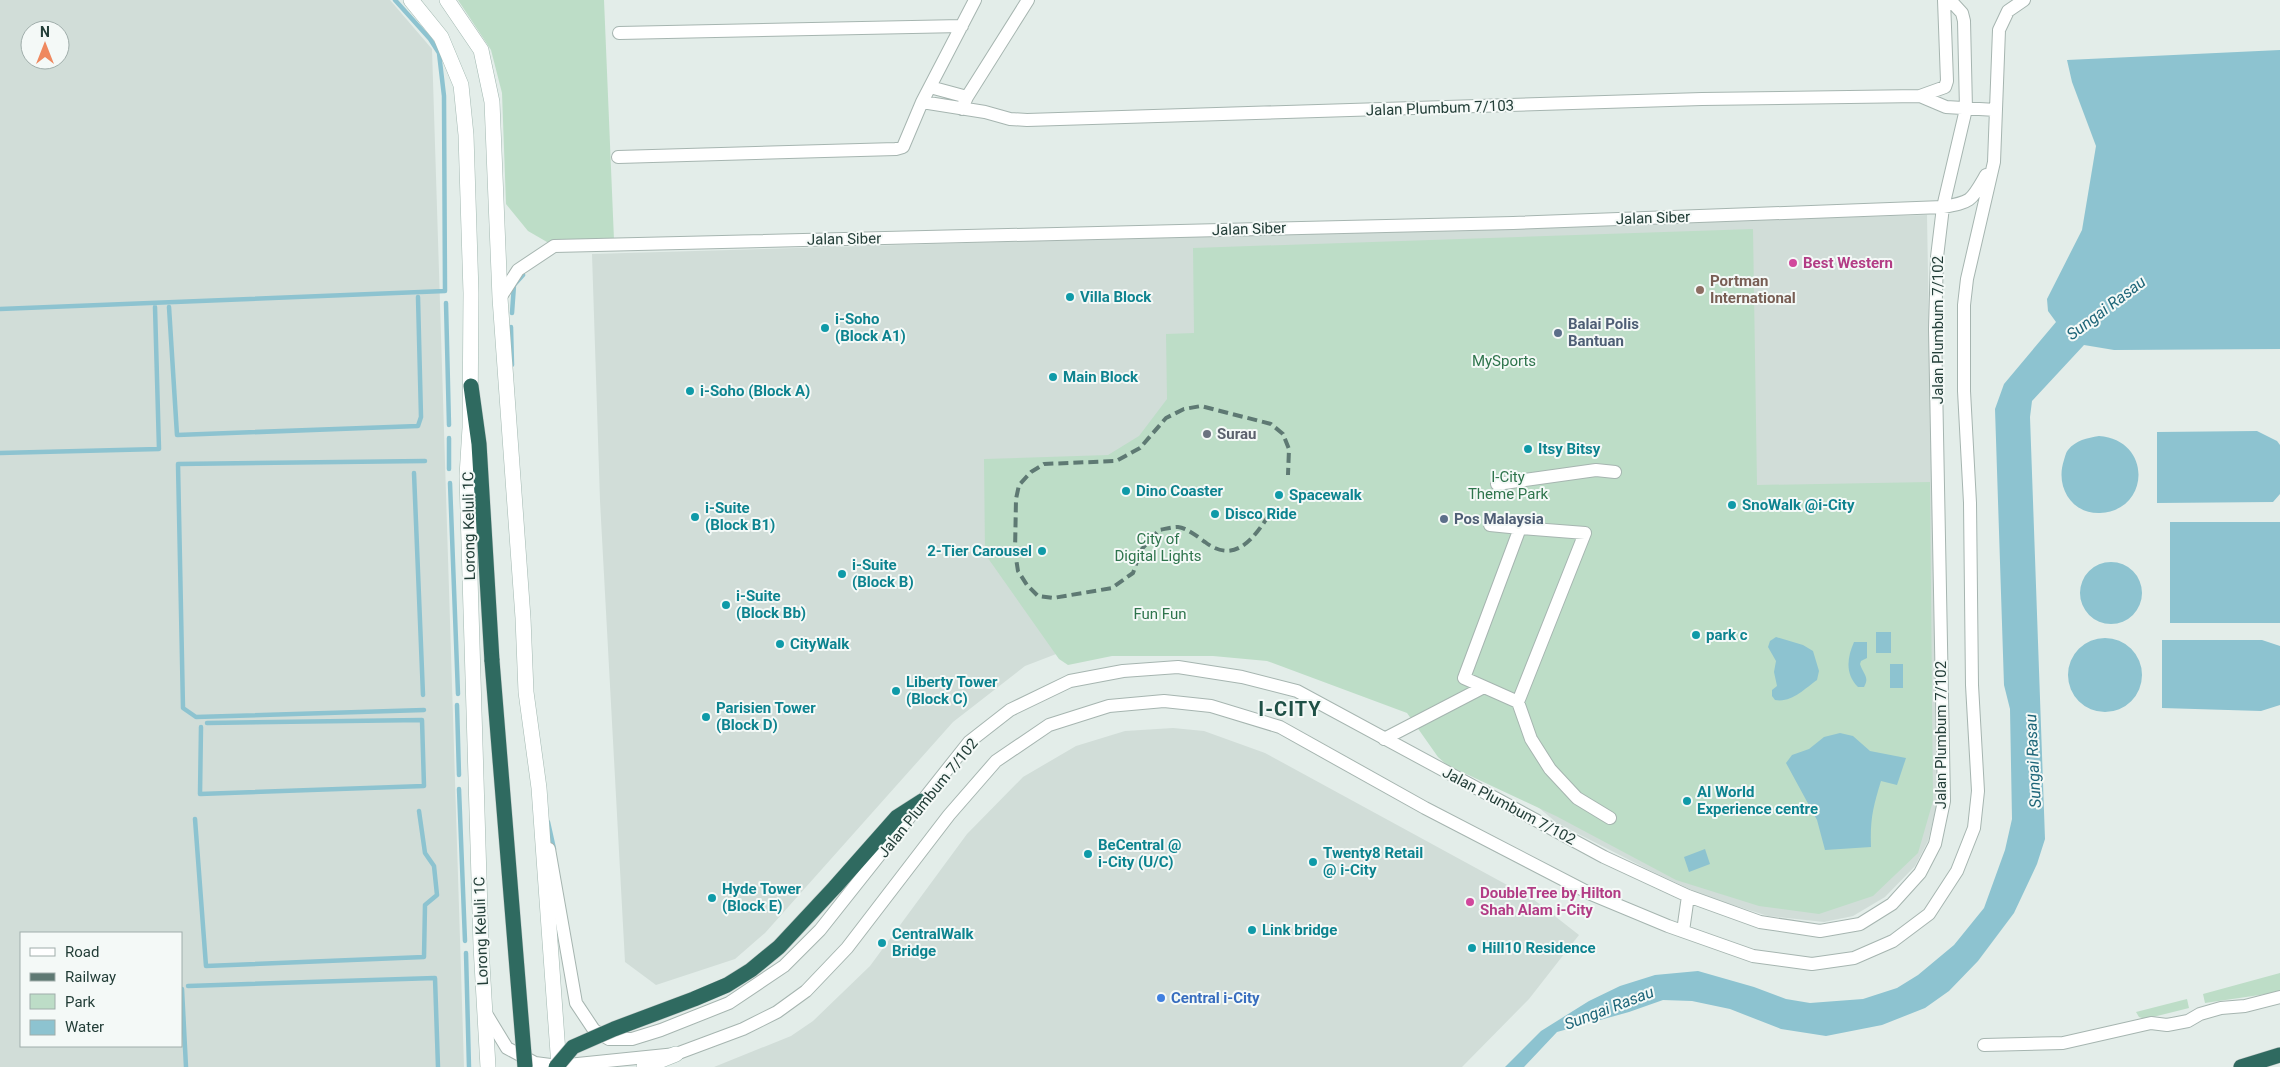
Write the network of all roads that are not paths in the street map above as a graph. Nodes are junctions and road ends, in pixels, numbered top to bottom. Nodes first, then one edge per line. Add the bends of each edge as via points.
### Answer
1 (411, 0) edge
2 (447, 0) edge
3 (974, 0) edge
4 (1028, 0) edge
5 (1944, 0) edge
6 (1950, 0) edge
7 (2024, 0) edge
8 (962, 26) junction
9 (619, 33) dead end
10 (930, 87) junction
11 (1920, 96) junction
12 (967, 97) junction
13 (922, 102) junction
14 (1966, 109) junction
15 (962, 110) junction
16 (1996, 110) junction
17 (618, 157) dead end
18 (1994, 162) junction
19 (1943, 207) junction
20 (500, 298) junction
21 (471, 386) junction
22 (1615, 472) dead end
23 (1497, 484) dead end
24 (1490, 525) dead end
25 (1520, 528) junction
26 (1484, 687) junction
27 (1518, 702) junction
28 (1384, 738) junction
29 (539, 788) junction
30 (922, 800) junction
31 (1610, 818) dead end
32 (1688, 896) junction
33 (1683, 931) junction
34 (2280, 997) edge
35 (484, 1011) junction
36 (1984, 1045) dead end
37 (676, 1054) junction
38 (2280, 1055) edge
39 (488, 1067) edge
40 (525, 1067) edge
41 (558, 1067) edge
42 (644, 1067) edge
43 (2241, 1067) edge

1 - 21 street, Lorong Keluli 1C via 441,37 461,85 471,283
2 - 20 street via 481,50 492,102
3 - 8 street
4 - 12 street
5 - 11 street via 1947,81 1945,86
6 - 14 street, Jalan Plumbum 7/102 via 1964,20
7 - 16 street, Jalan Plumbum 7/102 via 2008,11 1999,30
8 - 9 street
8 - 10 street
10 - 12 street
10 - 13 street
11 - 14 street via 1946,107
11 - 15 street, Jalan Plumbum 7/103 via 1702,99 1027,120
12 - 15 street
13 - 15 street, Jalan Plumbum 7/103
13 - 17 street via 903,147 896,149
14 - 16 street
14 - 19 street, Jalan Plumbum 7/102
16 - 18 street, Jalan Plumbum 7/102
18 - 19 street, Jalan Siber via 1974,196 1966,203
18 - 33 street, Jalan Plumbum 7/102 via 1964,305 1972,685 1978,791 1974,828 1957,871 1929,914 1893,942 1854,958 1812,964 1753,956
19 - 20 street, Jalan Siber via 1513,223 554,246 518,270
19 - 32 street, Jalan Plumbum 7/102 via 1937,257 1935,329 1944,801 1935,844 1920,873 1892,904 1860,924 1820,931 1760,922
20 - 29 street via 526,692
21 - 35 street, Lorong Keluli 1C via 467,476
21 - 40 highway, bridge via 479,444 492,661
22 - 23 street via 1574,472
24 - 25 street
25 - 26 street via 1464,678
25 - 27 street via 1585,533
26 - 27 street
26 - 28 street
27 - 31 street via 1531,739 1550,769 1577,798
28 - 30 street, Jalan Plumbum 7/102 via 1297,691 1242,677 1178,667 1123,671 1070,681 1010,710 970,742
28 - 32 street, Jalan Plumbum 7/102 via 1604,857
29 - 30 street, Jalan Plumbum 7/102 via 576,1003 594,1030 609,1039 632,1039 729,1004 784,966 820,930
29 - 41 street
30 - 41 highway, bridge via 897,817 779,947 751,970 702,995 573,1047
32 - 33 street
33 - 37 street, Jalan Plumbum 7/102 via 1612,904 1535,866 1280,727 1211,706 1164,701 1109,706 1048,725 996,760 847,948 806,991 777,1012 743,1030
34 - 36 street via 2221,1008 2188,1021 2166,1025 2143,1024 2064,1043
35 - 39 street, Lorong Keluli 1C
35 - 41 street, Jalan Plumbum 7/102 via 507,1048 535,1063
37 - 41 street, Jalan Plumbum 7/102
37 - 42 street
38 - 43 highway

